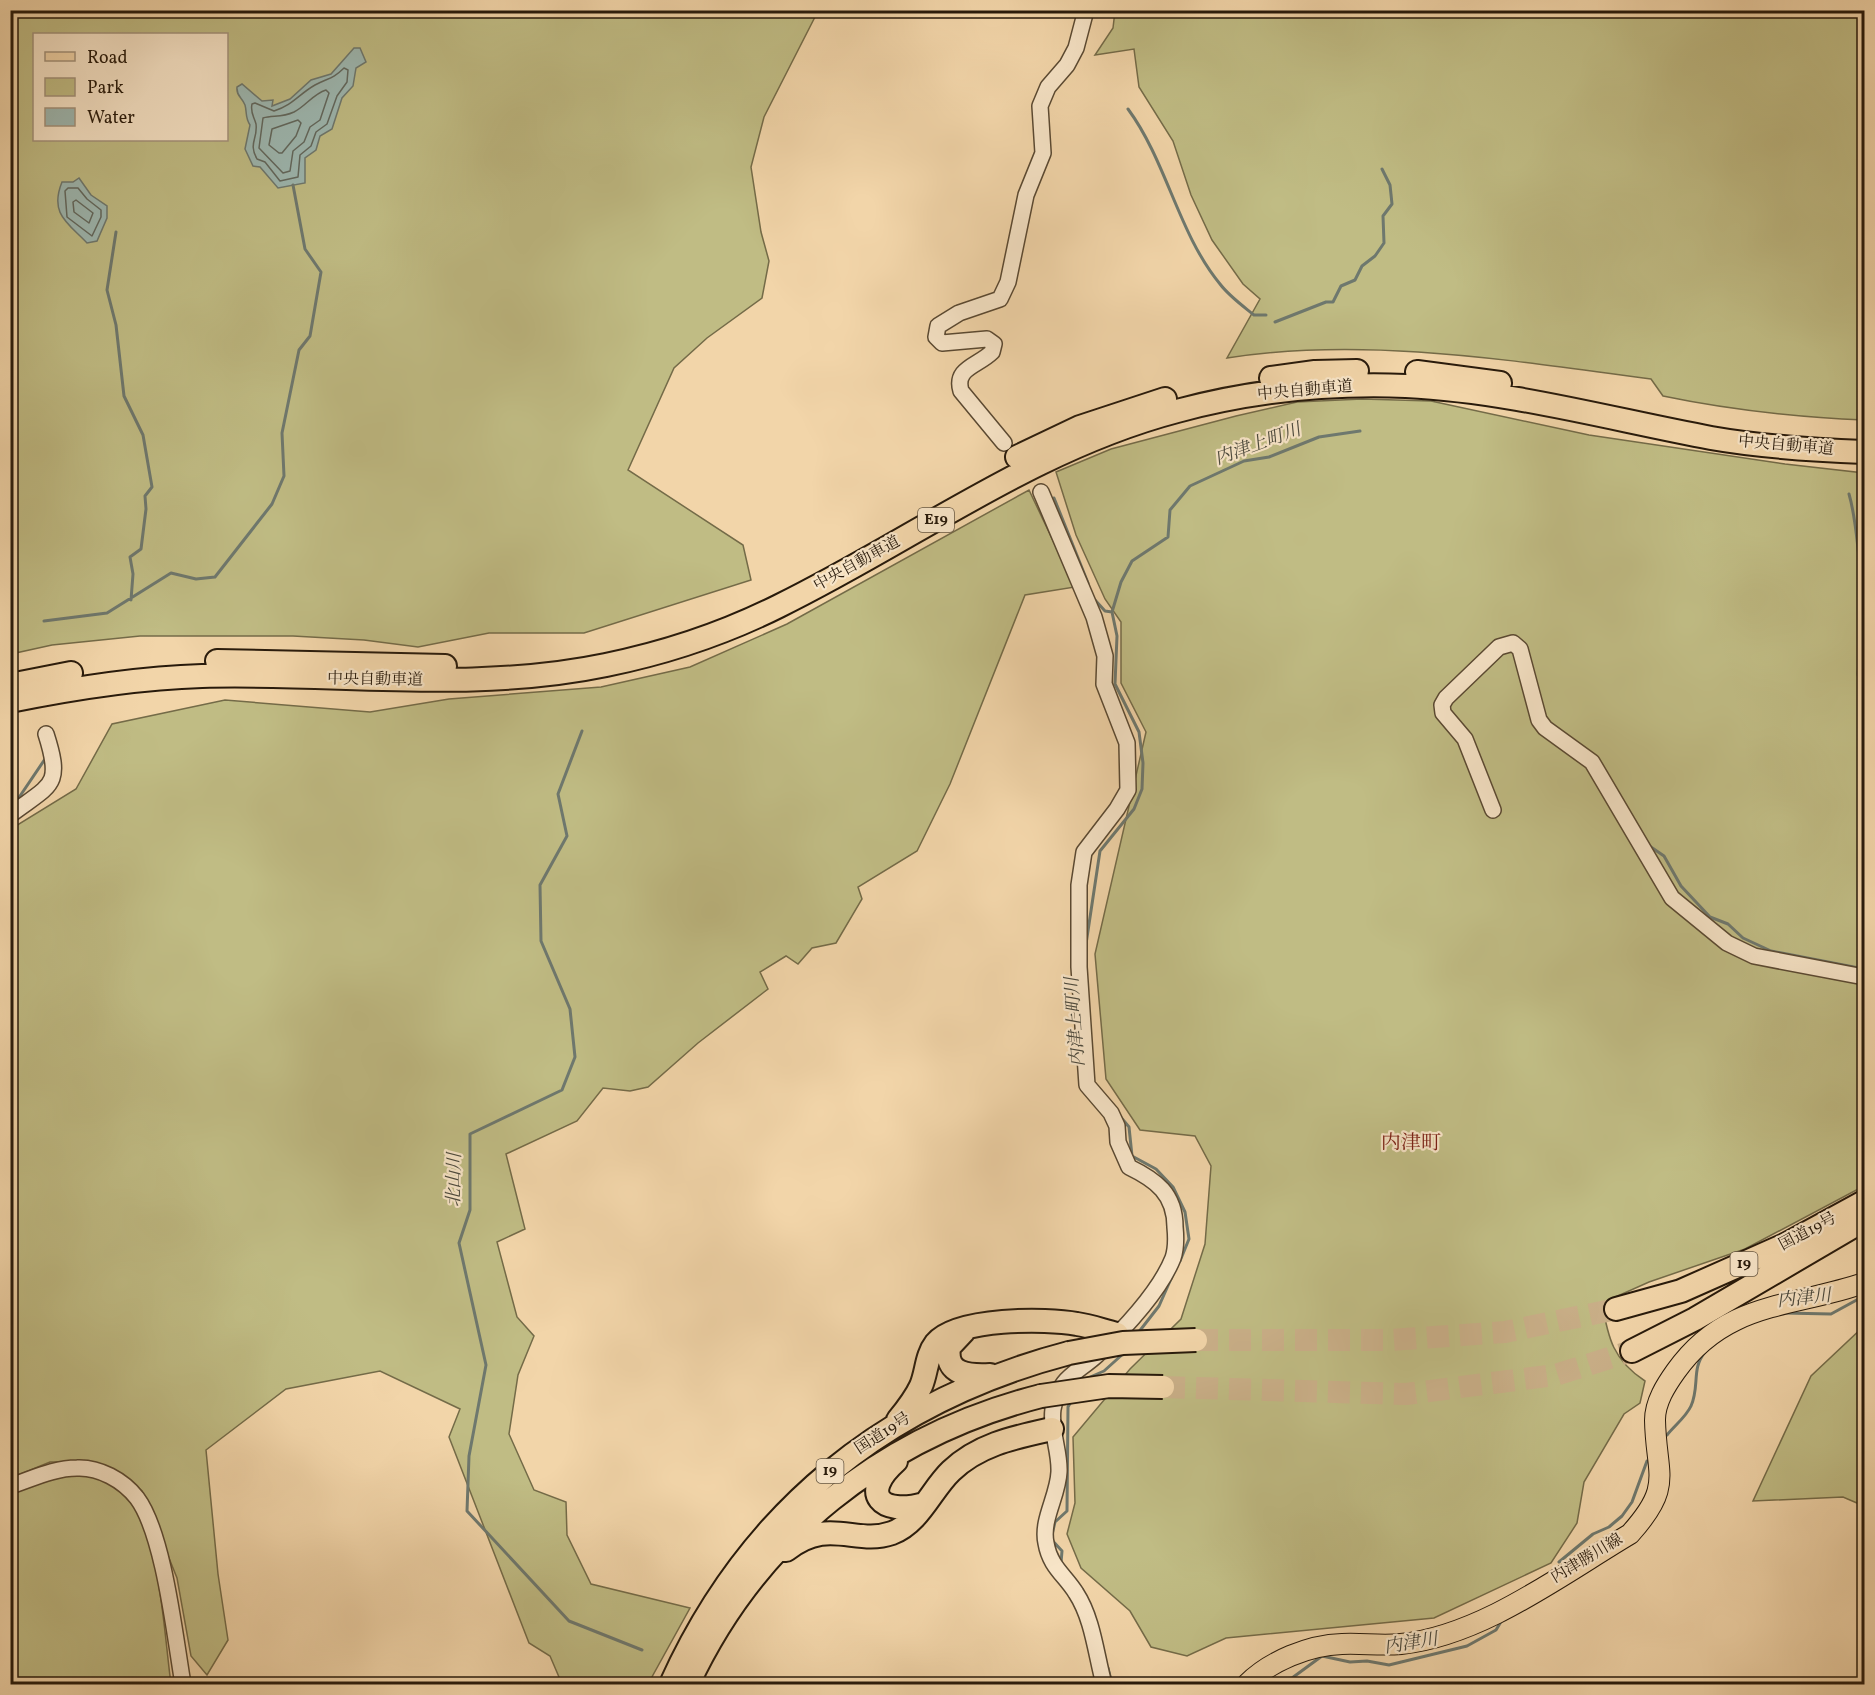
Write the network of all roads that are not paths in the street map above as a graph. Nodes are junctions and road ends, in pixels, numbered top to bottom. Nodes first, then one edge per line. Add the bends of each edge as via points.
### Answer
1 (1086, 10) edge
2 (1864, 438) edge
3 (1004, 443) dead end
4 (1864, 452) edge
5 (1041, 492) dead end
6 (10, 685) edge
7 (10, 701) edge
8 (46, 734) dead end
9 (1493, 810) dead end
10 (10, 815) edge
11 (1864, 977) edge
12 (1864, 1202) edge
13 (1864, 1220) edge
14 (1864, 1236) edge
15 (1807, 1253) junction
16 (1864, 1283) edge
17 (1616, 1309) tunnel mouth
18 (968, 1328) junction
19 (1117, 1334) junction
20 (1196, 1340) tunnel mouth
21 (1632, 1351) tunnel mouth
22 (995, 1375) junction
23 (1163, 1387) tunnel mouth
24 (894, 1424) junction
25 (1052, 1429) junction
26 (915, 1443) junction
27 (10, 1486) edge
28 (924, 1504) junction
29 (755, 1575) junction
30 (183, 1684) edge
31 (671, 1684) edge
32 (688, 1684) edge
33 (1104, 1684) edge
34 (1247, 1684) edge

1 - 3 street via 1076,48 1048,87 1040,106 1043,153 1026,195 1008,282 1000,299 958,313 938,326 936,337 942,343 987,339 994,344 992,352 960,375 958,382 961,391
2 - 6 highway, 中央自動車道 / E19 via 1717,424 1430,373 1315,372 1252,380 1132,408 1048,441 769,594 699,623 636,642 515,663 443,666 175,662 70,673
4 - 7 highway, 中央自動車道 / E19 via 1773,447 1482,394 1409,386 1278,392 1176,411 1107,433 1011,477 776,608 703,638 608,665 471,681 158,678
5 - 19 street via 1094,616 1105,656 1104,684 1124,734 1130,763 1128,790 1083,852 1078,967 1087,1085 1111,1113 1129,1167 1154,1179 1167,1194 1175,1218 1174,1256 1166,1272
8 - 10 street via 55,774 46,788
9 - 11 street via 1465,739 1443,713 1442,705 1499,647 1513,643 1520,649 1539,720 1592,762 1672,898 1726,943 1754,956
12 - 17 highway, 国道19号 / 19 via 1787,1244 1681,1291
13 - 15 highway, 国道19号 / 19
14 - 15 highway via 1853,1236 1821,1253
15 - 21 highway, 国道19号 / 19
16 - 34 main road, 内津勝川線 via 1830,1295 1757,1310 1713,1331 1687,1355 1658,1401 1655,1419 1661,1474 1656,1498 1630,1534 1458,1632 1400,1645 1340,1644 1316,1648 1274,1664
18 - 19 highway via 1044,1320
18 - 22 highway via 948,1347 949,1361 955,1370 967,1376
18 - 24 highway via 950,1333 930,1351 922,1384
19 - 25 street via 1060,1387
20 - 22 highway, 国道19号 / 19, bridge via 1123,1343 1069,1353
22 - 24 highway, 国道19号 / 19
23 - 26 highway, 国道19号 / 19, bridge via 1108,1386 1041,1396 998,1407
24 - 31 highway, 国道19号 / 19 via 828,1473 744,1562 687,1649
25 - 28 highway via 979,1451 952,1470
25 - 33 street via 1059,1471 1046,1543 1056,1571 1076,1592 1086,1614
26 - 28 highway via 881,1474 878,1491 880,1500 888,1507
26 - 29 highway, 国道19号 / 19 via 842,1491 801,1526
27 - 30 street via 53,1471 78,1468 105,1473 137,1498 160,1557
28 - 29 highway via 916,1516 892,1532 837,1532 803,1540
29 - 32 highway, 国道19号 / 19 via 713,1637

